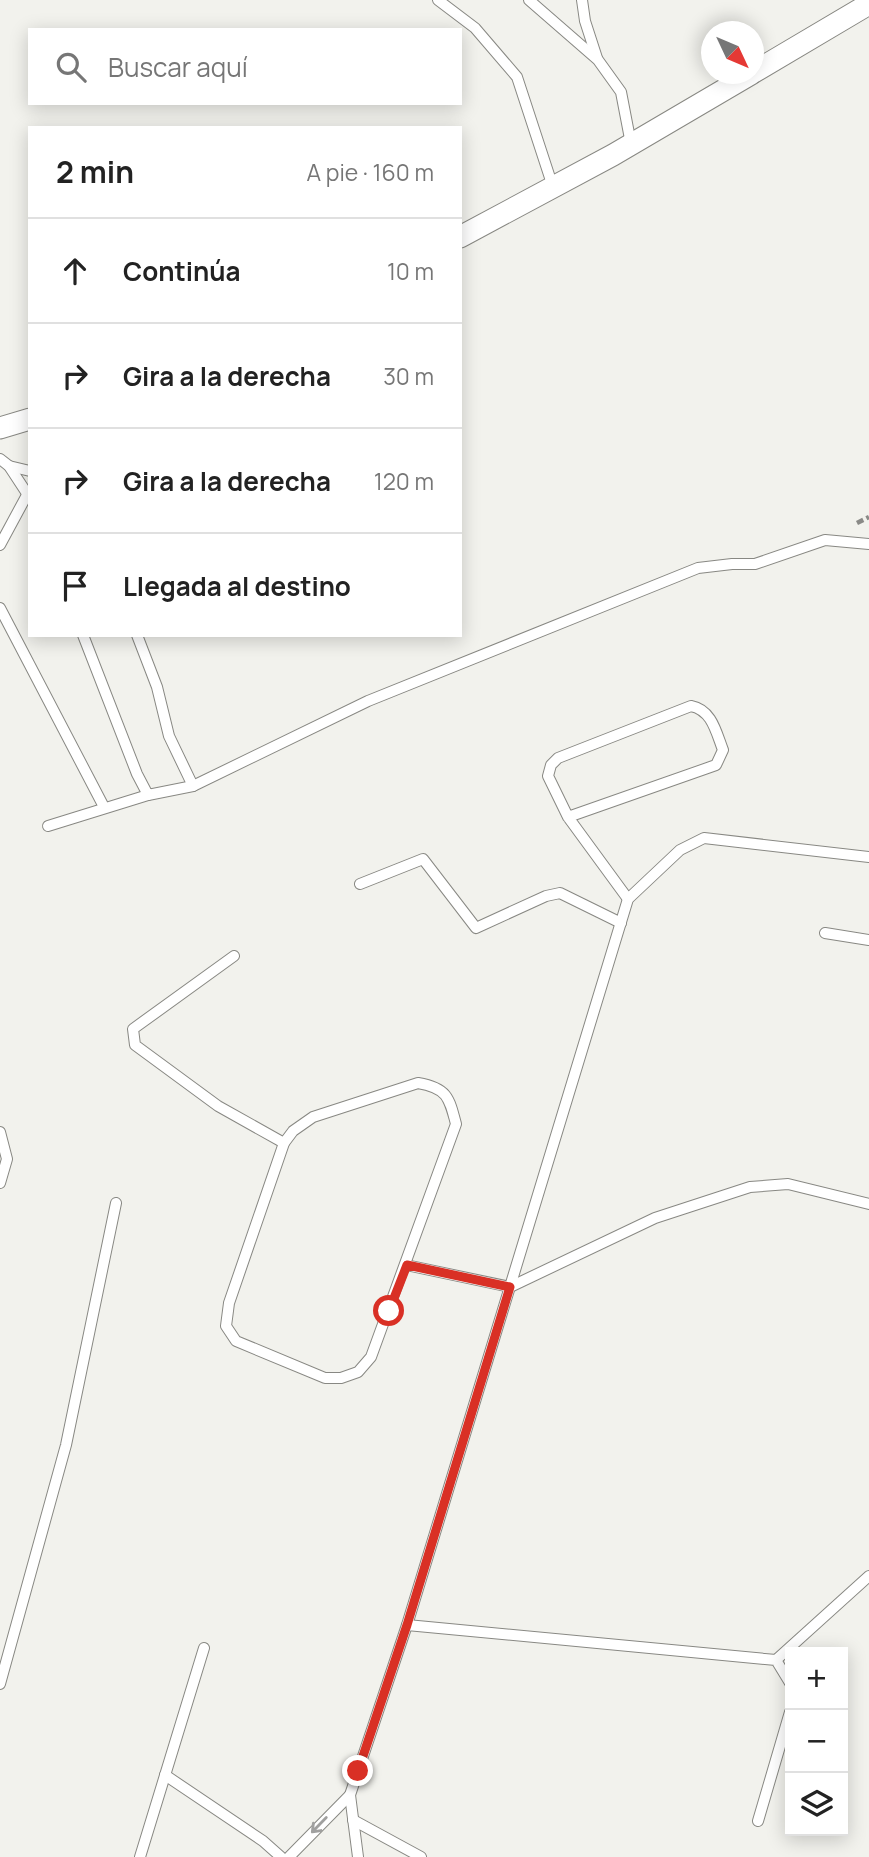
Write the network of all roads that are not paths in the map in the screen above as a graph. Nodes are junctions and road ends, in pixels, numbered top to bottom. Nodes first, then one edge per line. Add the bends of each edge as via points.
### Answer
1 (438, 0) edge
2 (529, 0) edge
3 (582, 0) edge
4 (869, 4) edge
5 (598, 61) junction
6 (764, 66) edge
7 (733, 84) edge
8 (631, 144) junction
9 (553, 187) junction
10 (462, 235) edge
11 (28, 420) edge
12 (0, 428) edge
13 (4, 462) edge
14 (28, 470) edge
15 (28, 495) edge
16 (28, 498) edge
17 (869, 544) edge
18 (0, 545) edge
19 (0, 608) edge
20 (84, 637) edge
21 (138, 637) edge
22 (193, 786) junction
23 (148, 795) junction
24 (104, 807) junction
25 (568, 817) junction
26 (48, 826) dead end
27 (869, 857) edge
28 (360, 884) dead end
29 (628, 899) junction
30 (621, 923) junction
31 (825, 933) dead end
32 (869, 940) edge
33 (234, 956) dead end
34 (0, 1132) edge
35 (284, 1143) junction
36 (0, 1183) edge
37 (116, 1203) dead end
38 (869, 1204) edge
39 (407, 1265) junction
40 (510, 1287) junction
41 (869, 1576) edge
42 (407, 1625) junction
43 (204, 1648) dead end
44 (776, 1660) junction
45 (785, 1675) edge
46 (0, 1684) edge
47 (785, 1729) edge
48 (165, 1775) junction
49 (350, 1795) junction
50 (353, 1820) junction
51 (758, 1821) dead end
52 (140, 1857) edge
53 (281, 1857) edge
54 (289, 1857) edge
55 (358, 1857) edge
56 (421, 1857) edge

1 - 9 lane via 475,28 517,77
2 - 5 lane
3 - 5 lane
4 - 6 street
5 - 8 lane via 621,92
7 - 8 street
8 - 9 street
9 - 10 street
11 - 12 street
13 - 14 lane
13 - 15 lane
16 - 18 lane
17 - 22 lane via 825,540 755,564 698,568 368,701
19 - 24 lane
20 - 23 lane
21 - 22 lane via 169,736
22 - 23 lane
23 - 24 lane
24 - 26 lane
25 - 25 lane via 548,776 558,758 691,706 708,714 723,750 716,765
25 - 29 lane
27 - 29 lane via 705,838 680,850
28 - 30 lane via 423,859 477,928 560,893
29 - 30 lane
30 - 40 lane
31 - 32 lane
33 - 35 lane via 133,1029 135,1045 218,1106
34 - 36 lane via 7,1159
35 - 39 lane via 313,1116 418,1083 436,1086 450,1102 456,1124
35 - 39 lane via 229,1303 226,1325 236,1340 325,1378 358,1372 371,1357
37 - 46 lane via 66,1445
38 - 40 lane via 788,1184 750,1187 655,1218
39 - 40 lane
40 - 42 lane
41 - 44 lane
42 - 44 lane
42 - 49 lane
43 - 48 lane
44 - 45 lane
47 - 51 lane
48 - 52 lane
48 - 53 lane
49 - 50 lane
49 -> 54 lane
50 - 55 lane
50 - 56 lane

